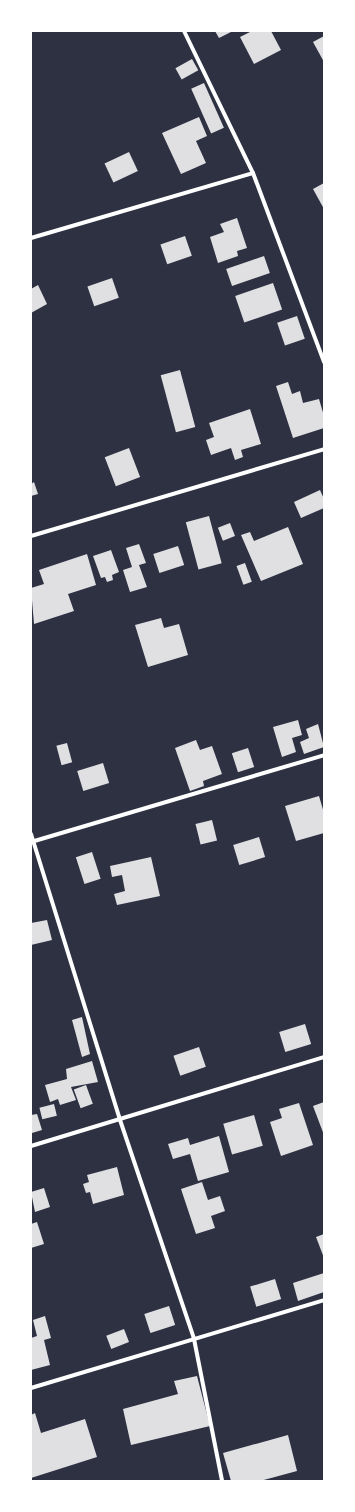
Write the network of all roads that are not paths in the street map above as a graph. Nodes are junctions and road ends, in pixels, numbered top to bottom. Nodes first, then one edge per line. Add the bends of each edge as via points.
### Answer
1 (184, 31) edge
2 (253, 173) junction
3 (31, 238) edge
4 (324, 362) edge
5 (324, 449) edge
6 (31, 536) edge
7 (324, 755) edge
8 (31, 834) edge
9 (32, 841) edge
10 (324, 1057) edge
11 (119, 1117) junction
12 (31, 1146) edge
13 (324, 1300) edge
14 (194, 1339) junction
15 (31, 1388) edge
16 (222, 1481) edge

1 - 2 street
2 - 3 street
2 - 4 street
5 - 6 street
7 - 9 street
8 - 9 street
9 - 11 street
10 - 11 street
11 - 12 street
11 - 14 street
13 - 14 street
14 - 15 street
14 - 16 street

